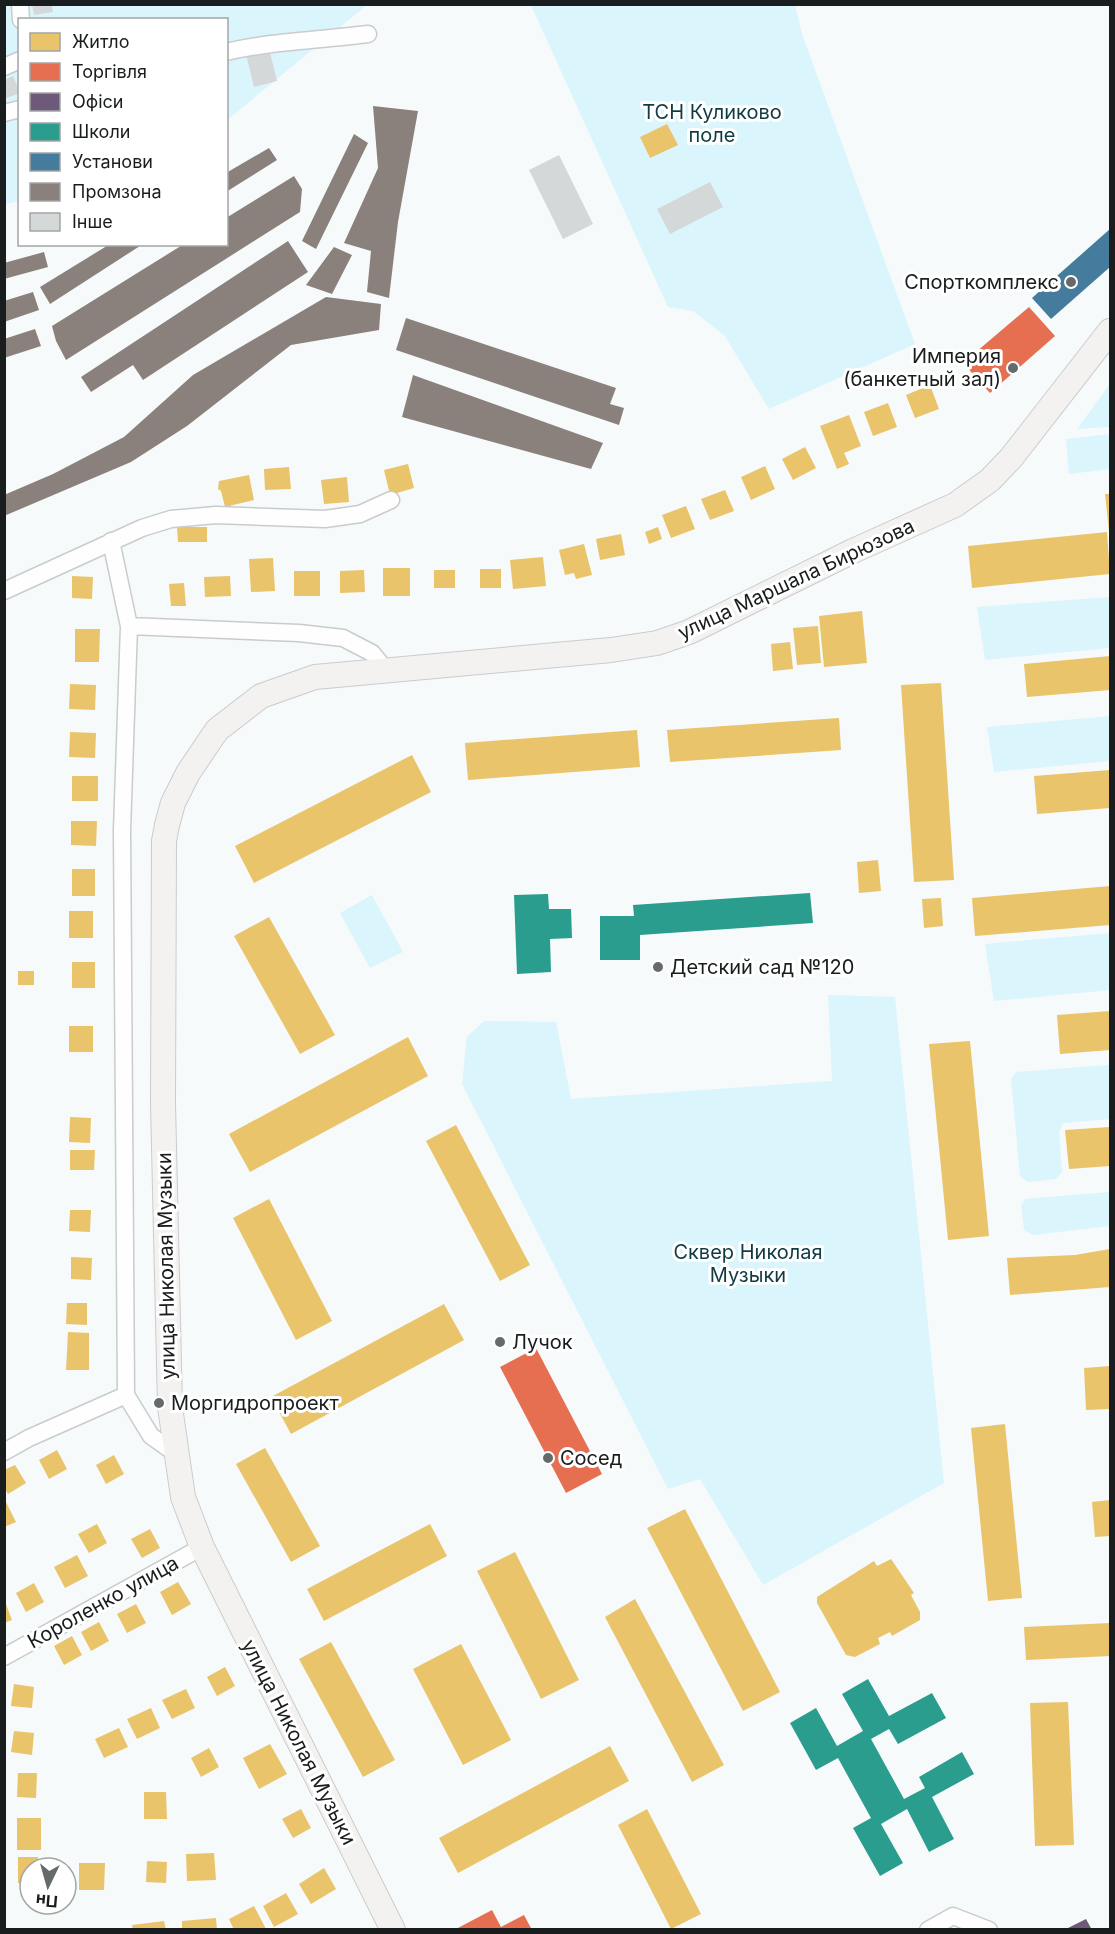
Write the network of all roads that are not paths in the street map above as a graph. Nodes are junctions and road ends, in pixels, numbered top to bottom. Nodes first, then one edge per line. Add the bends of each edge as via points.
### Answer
1 (368, 34) dead end
2 (228, 52) edge
3 (18, 61) edge
4 (4, 67) edge
5 (1110, 331) edge
6 (391, 500) dead end
7 (111, 541) junction
8 (4, 591) edge
9 (129, 626) junction
10 (386, 670) junction
11 (188, 773) joint
12 (126, 1395) junction
13 (4, 1452) edge
14 (175, 1453) junction
15 (202, 1547) junction
16 (4, 1657) edge
17 (393, 1929) edge
18 (928, 1929) edge
19 (989, 1929) edge

1 - 2 street via 261,44
3 - 4 street
5 - 10 main road, улица Маршала Бирюзова via 1011,458 990,480 956,505 689,632 611,650
6 - 7 street via 360,514 325,519 216,515 171,519
7 - 8 street
7 - 9 street
9 - 10 street via 299,633 344,639 372,653
9 - 12 street via 122,830
10 - 11 main road, улица Маршала Бирюзова via 315,677 261,696 216,730
11 - 14 main road, улица Николая Музыки via 174,803 164,840 164,1215
12 - 13 street
12 - 14 street via 151,1436
14 - 15 main road, улица Николая Музыки via 183,1497
15 - 16 street, Короленко улица
15 - 17 main road, улица Николая Музыки
18 - 19 street via 953,1916

